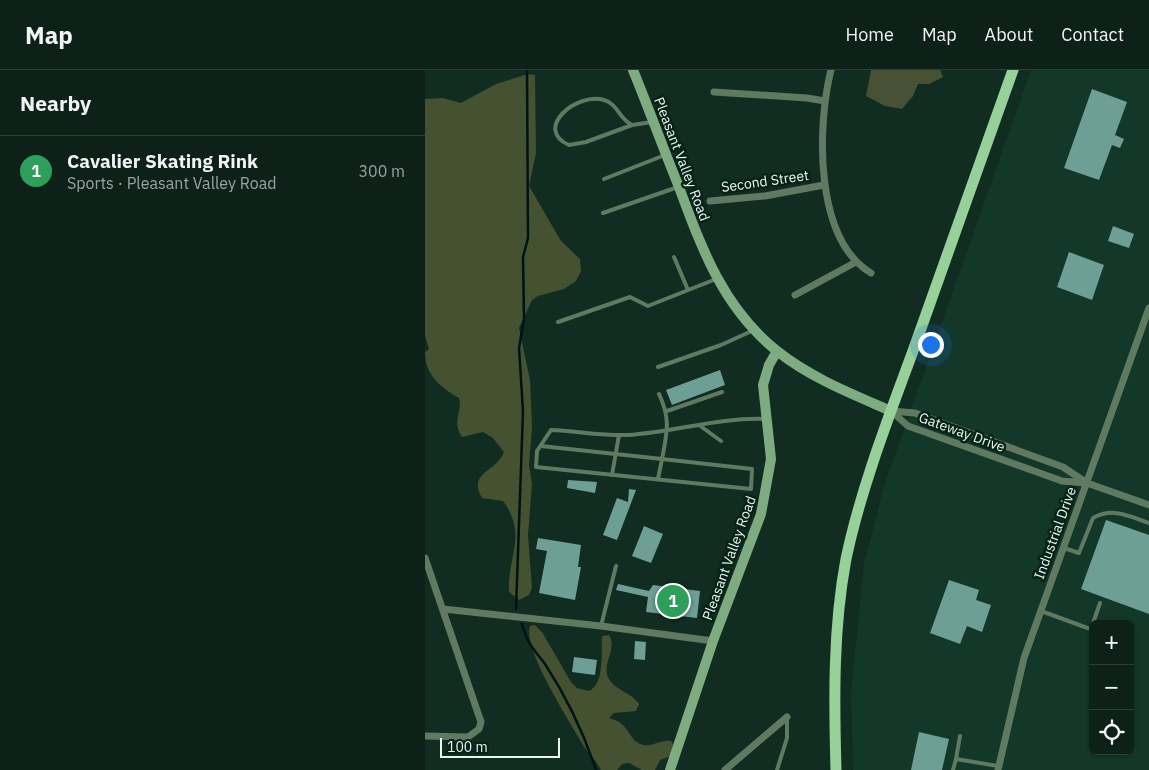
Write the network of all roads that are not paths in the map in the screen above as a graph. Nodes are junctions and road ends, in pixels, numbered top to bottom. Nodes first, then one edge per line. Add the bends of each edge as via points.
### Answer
1 (633, 70) edge
2 (831, 70) edge
3 (1013, 70) edge
4 (714, 92) dead end
5 (825, 101) junction
6 (654, 122) junction
7 (632, 125) junction
8 (666, 155) junction
9 (604, 179) dead end
10 (824, 185) junction
11 (678, 187) junction
12 (710, 202) dead end
13 (603, 213) dead end
14 (674, 257) dead end
15 (856, 262) junction
16 (871, 273) dead end
17 (716, 279) junction
18 (687, 290) junction
19 (795, 295) dead end
20 (1149, 308) edge
21 (558, 322) dead end
22 (754, 330) junction
23 (777, 352) junction
24 (658, 367) dead end
25 (722, 392) dead end
26 (659, 394) dead end
27 (667, 411) junction
28 (891, 411) junction
29 (766, 419) junction
30 (699, 425) junction
31 (668, 429) junction
32 (619, 434) junction
33 (721, 441) dead end
34 (541, 446) junction
35 (615, 454) junction
36 (662, 459) junction
37 (612, 475) junction
38 (658, 480) junction
39 (1087, 482) junction
40 (1149, 504) edge
41 (1149, 523) edge
42 (1063, 548) junction
43 (425, 558) edge
44 (616, 566) dead end
45 (1100, 603) dead end
46 (443, 609) junction
47 (1041, 611) junction
48 (1095, 620) edge
49 (601, 626) junction
50 (1089, 628) edge
51 (713, 641) junction
52 (787, 717) joint
53 (425, 736) edge
54 (960, 736) dead end
55 (956, 759) junction
56 (998, 768) edge
57 (670, 770) edge
58 (725, 770) edge
59 (777, 770) edge
60 (836, 770) edge
61 (953, 770) edge

1 - 6 street, Pleasant Valley Road
2 - 5 street
3 - 28 main road
4 - 5 street
5 - 10 street via 821,146
6 - 7 lane
6 - 8 street, Pleasant Valley Road
7 - 7 lane via 611,103 594,98 565,109 558,117 556,129 558,137 569,145
8 - 9 lane
8 - 11 street, Pleasant Valley Road
10 - 12 street, Second Street
10 - 15 street via 839,233
11 - 13 lane
11 - 17 street, Pleasant Valley Road
14 - 18 lane
15 - 16 street
15 - 19 street
17 - 18 lane
17 - 22 street, Pleasant Valley Road
18 - 21 lane via 648,306 630,297
20 - 39 street, Industrial Drive
22 - 23 street, Pleasant Valley Road
22 - 24 lane
23 - 28 street, Pleasant Valley Road via 823,380
23 - 29 street, Pleasant Valley Road via 769,364 763,385
25 - 27 lane
26 - 27 lane
27 - 31 lane
28 - 39 street, Gateway Drive via 915,413 1063,467
28 - 39 street, Gateway Drive via 908,426 1062,481
28 - 60 main road via 846,560 834,694
29 - 30 lane via 739,418
29 - 51 street, Pleasant Valley Road via 771,459 766,495
30 - 31 lane
30 - 33 lane
31 - 32 lane
31 - 36 lane
32 - 34 lane via 551,430
32 - 35 lane
34 - 35 lane
34 - 37 lane via 537,451 536,467
35 - 36 lane
35 - 37 lane
36 - 38 lane
36 - 38 lane via 753,469 751,489
37 - 38 lane
39 - 40 street, Gateway Drive
39 - 42 street, Industrial Drive
41 - 42 lane via 1119,512 1101,513 1093,518 1079,553
42 - 47 street, Industrial Drive
43 - 46 street
44 - 49 lane
45 - 48 lane
46 - 49 street
46 - 53 street via 481,722 479,729 468,736
47 - 50 lane
47 - 56 street, Industrial Drive via 1016,684
49 - 51 street
51 - 57 street, Pleasant Valley Road
52 - 58 street
52 - 59 lane via 787,738
54 - 55 lane
55 - 56 lane
55 - 61 lane

